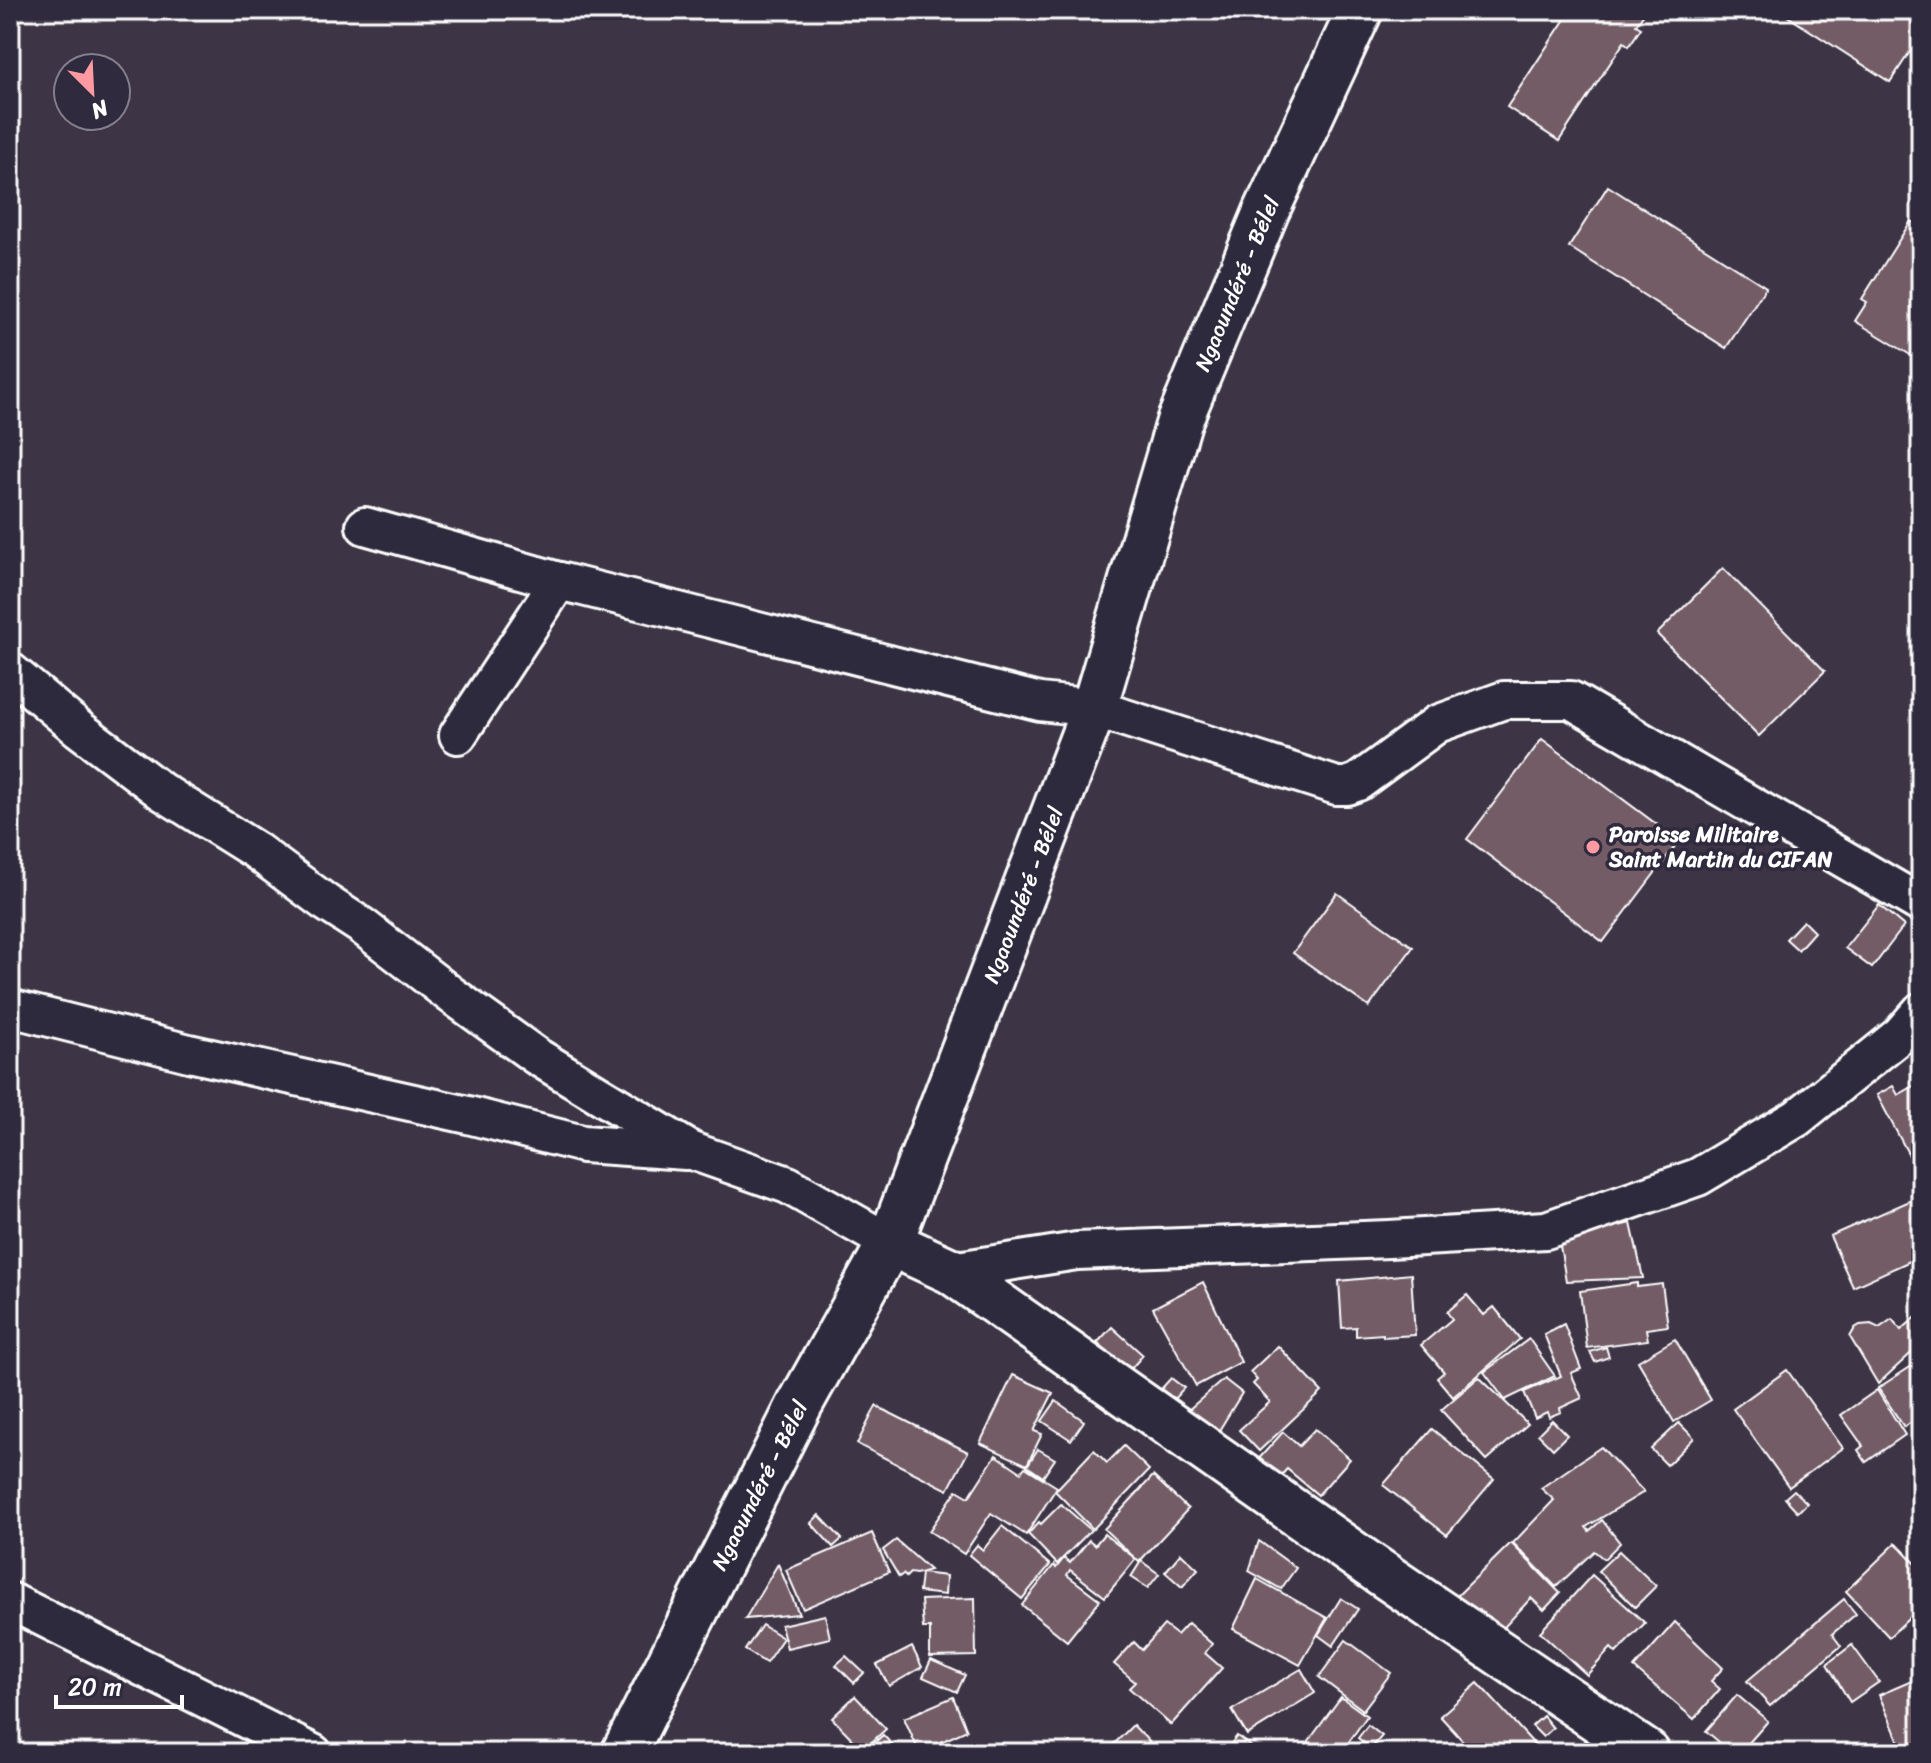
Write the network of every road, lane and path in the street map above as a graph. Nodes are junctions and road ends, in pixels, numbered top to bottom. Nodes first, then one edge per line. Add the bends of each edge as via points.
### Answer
1 (1360, 10) edge
2 (365, 526) dead end
3 (559, 581) junction
4 (10, 671) edge
5 (1094, 708) junction
6 (458, 735) dead end
7 (1921, 904) edge
8 (12, 1010) edge
9 (1921, 1011) edge
10 (692, 1151) junction
11 (890, 1243) junction
12 (951, 1271) junction
13 (10, 1601) edge
14 (313, 1753) edge
15 (624, 1753) edge
16 (1647, 1753) edge

1 - 5 main road, Ngaoundéré - Bélel via 1266,212 1179,422
2 - 3 street
3 - 5 street via 1040,702
3 - 6 street
4 - 10 street via 161,791 255,850 536,1056
5 - 7 street via 1347,786 1437,724 1504,700 1571,700
5 - 11 main road, Ngaoundéré - Bélel
8 - 10 street via 583,1144
9 - 12 street via 1900,1035 1797,1118 1698,1177 1546,1230 1077,1251
10 - 11 street via 788,1185
11 - 12 main road
11 - 15 main road, Ngaoundéré - Bélel via 800,1404
12 - 16 main road
13 - 14 street

